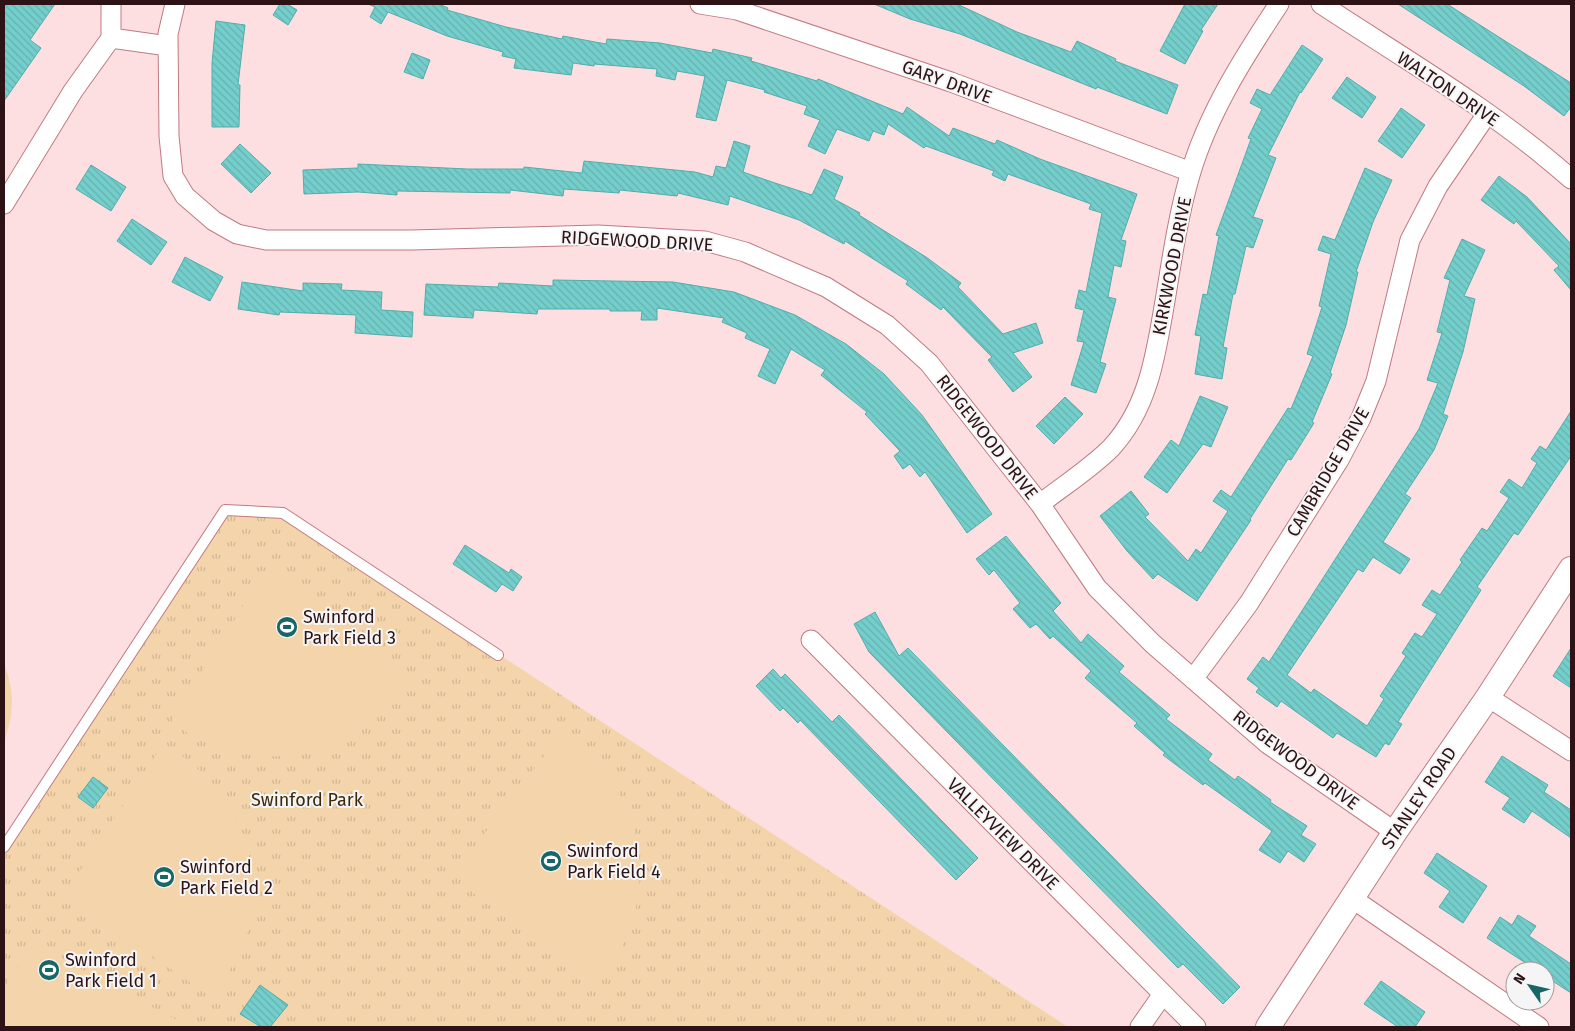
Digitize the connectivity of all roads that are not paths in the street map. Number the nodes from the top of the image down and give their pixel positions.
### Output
1 (111, 4) edge
2 (175, 4) edge
3 (700, 4) edge
4 (1278, 4) edge
5 (1321, 4) edge
6 (112, 38) junction
7 (168, 46) junction
8 (1487, 114) junction
9 (1191, 172) junction
10 (1571, 180) edge
11 (4, 204) edge
12 (1040, 504) junction
13 (1571, 568) edge
14 (810, 640) dead end
15 (498, 655) dead end
16 (1193, 679) junction
17 (1488, 697) junction
18 (1571, 751) edge
19 (1395, 832) junction
20 (4, 847) edge
21 (1353, 900) junction
22 (1163, 994) junction
23 (1140, 1027) edge
24 (1196, 1027) edge
25 (1268, 1027) edge
26 (1539, 1027) edge

1 - 6 street
2 - 7 street, RIDGEWOOD DRIVE
3 - 9 street, GARY DRIVE
4 - 9 street, KIRKWOOD DRIVE
5 - 8 street, WALTON DRIVE
6 - 7 street
6 - 11 street
7 - 12 street, RIDGEWOOD DRIVE
8 - 10 street, WALTON DRIVE
8 - 16 street, CAMBRIDGE DRIVE
9 - 12 street, KIRKWOOD DRIVE
12 - 16 street, RIDGEWOOD DRIVE
13 - 17 street, STANLEY ROAD
14 - 22 street, VALLEYVIEW DRIVE
15 - 20 lane
16 - 19 street, RIDGEWOOD DRIVE
17 - 18 street
17 - 19 street, STANLEY ROAD
19 - 21 street, STANLEY ROAD
21 - 25 street, STANLEY ROAD
21 - 26 street
22 - 23 street
22 - 24 street, VALLEYVIEW DRIVE

